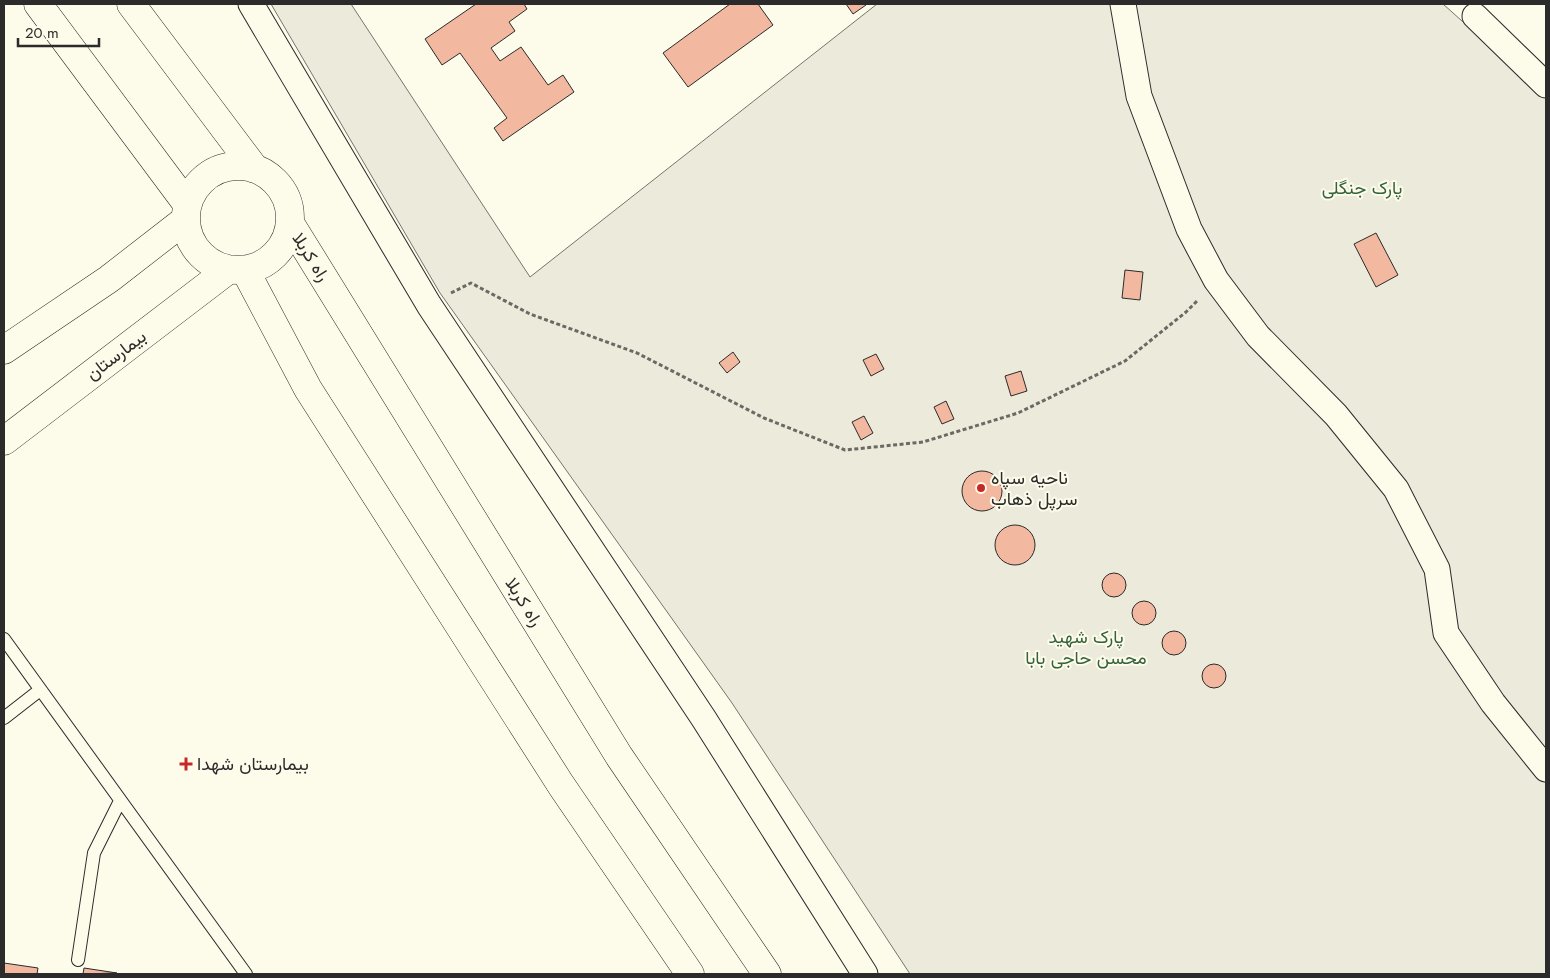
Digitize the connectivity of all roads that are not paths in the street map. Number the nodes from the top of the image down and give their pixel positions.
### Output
1 (38, 4) edge
2 (131, 4) edge
3 (251, 4) edge
4 (1123, 4) edge
5 (1475, 16) dead end
6 (1546, 85) edge
7 (255, 169) junction
8 (186, 212) junction
9 (290, 223) junction
10 (237, 270) junction
11 (4, 350) edge
12 (4, 441) edge
13 (4, 639) edge
14 (40, 690) junction
15 (4, 718) edge
16 (1546, 769) edge
17 (120, 800) junction
18 (78, 960) dead end
19 (246, 974) edge
20 (690, 974) edge
21 (767, 974) edge
22 (865, 974) edge

1 - 8 main road
2 - 7 main road
3 - 22 street
4 - 16 street
5 - 6 street
7 - 8 main road
7 - 9 main road
8 - 10 main road
8 - 11 main road
9 - 10 main road
9 - 21 main road, راه کربلا
10 - 12 main road, بیمارستان
10 - 20 main road
13 - 14 lane
14 - 15 lane
14 - 17 lane
17 - 18 lane
17 - 19 lane

